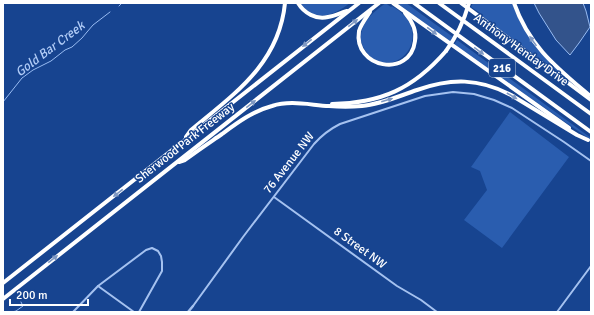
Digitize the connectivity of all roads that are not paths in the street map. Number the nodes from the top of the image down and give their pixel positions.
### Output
1 (285, 3) edge
2 (298, 3) edge
3 (359, 3) edge
4 (379, 3) edge
5 (393, 3) edge
6 (414, 3) edge
7 (439, 3) edge
8 (461, 3) edge
9 (470, 3) edge
10 (514, 3) edge
11 (372, 8) junction
12 (401, 8) junction
13 (349, 11) junction
14 (591, 98) edge
15 (307, 104) junction
16 (591, 114) edge
17 (591, 132) edge
18 (589, 142) edge
19 (181, 143) junction
20 (591, 161) edge
21 (176, 163) junction
22 (274, 197) junction
23 (591, 266) edge
24 (18, 272) junction
25 (3, 280) edge
26 (3, 283) edge
27 (23, 284) junction
28 (98, 286) junction
29 (3, 299) edge
30 (3, 302) edge
31 (193, 306) joint
32 (73, 312) edge
33 (134, 312) edge
34 (139, 312) edge
35 (188, 312) edge
36 (437, 312) edge
37 (557, 312) edge

1 - 19 highway
2 - 13 highway
3 - 13 highway, Sherwood Park Freeway
4 - 11 highway, Sherwood Park Freeway
5 - 12 highway
6 -> 17 highway, Anthony Henday Drive / 216
7 - 16 highway, Anthony Henday Drive / 216
8 - 14 highway
9 - 15 highway, bridge
14 -> 10 highway
11 - 12 highway
21 -> 11 highway, Sherwood Park Freeway
12 -> 18 highway
13 -> 19 highway, Sherwood Park Freeway
15 -> 18 highway
15 - 21 highway
19 -> 24 highway, Sherwood Park Freeway
20 - 22 street, 76 Avenue NW
27 -> 21 highway, Sherwood Park Freeway
22 - 31 street, 76 Avenue NW
22 - 36 street, 8 Street NW
23 - 37 street
24 - 25 highway
24 - 26 highway, Sherwood Park Freeway
27 - 29 highway, Sherwood Park Freeway
27 - 30 highway
28 - 32 street
28 - 33 street
28 - 34 street
31 - 35 street, 76 Avenue NW

